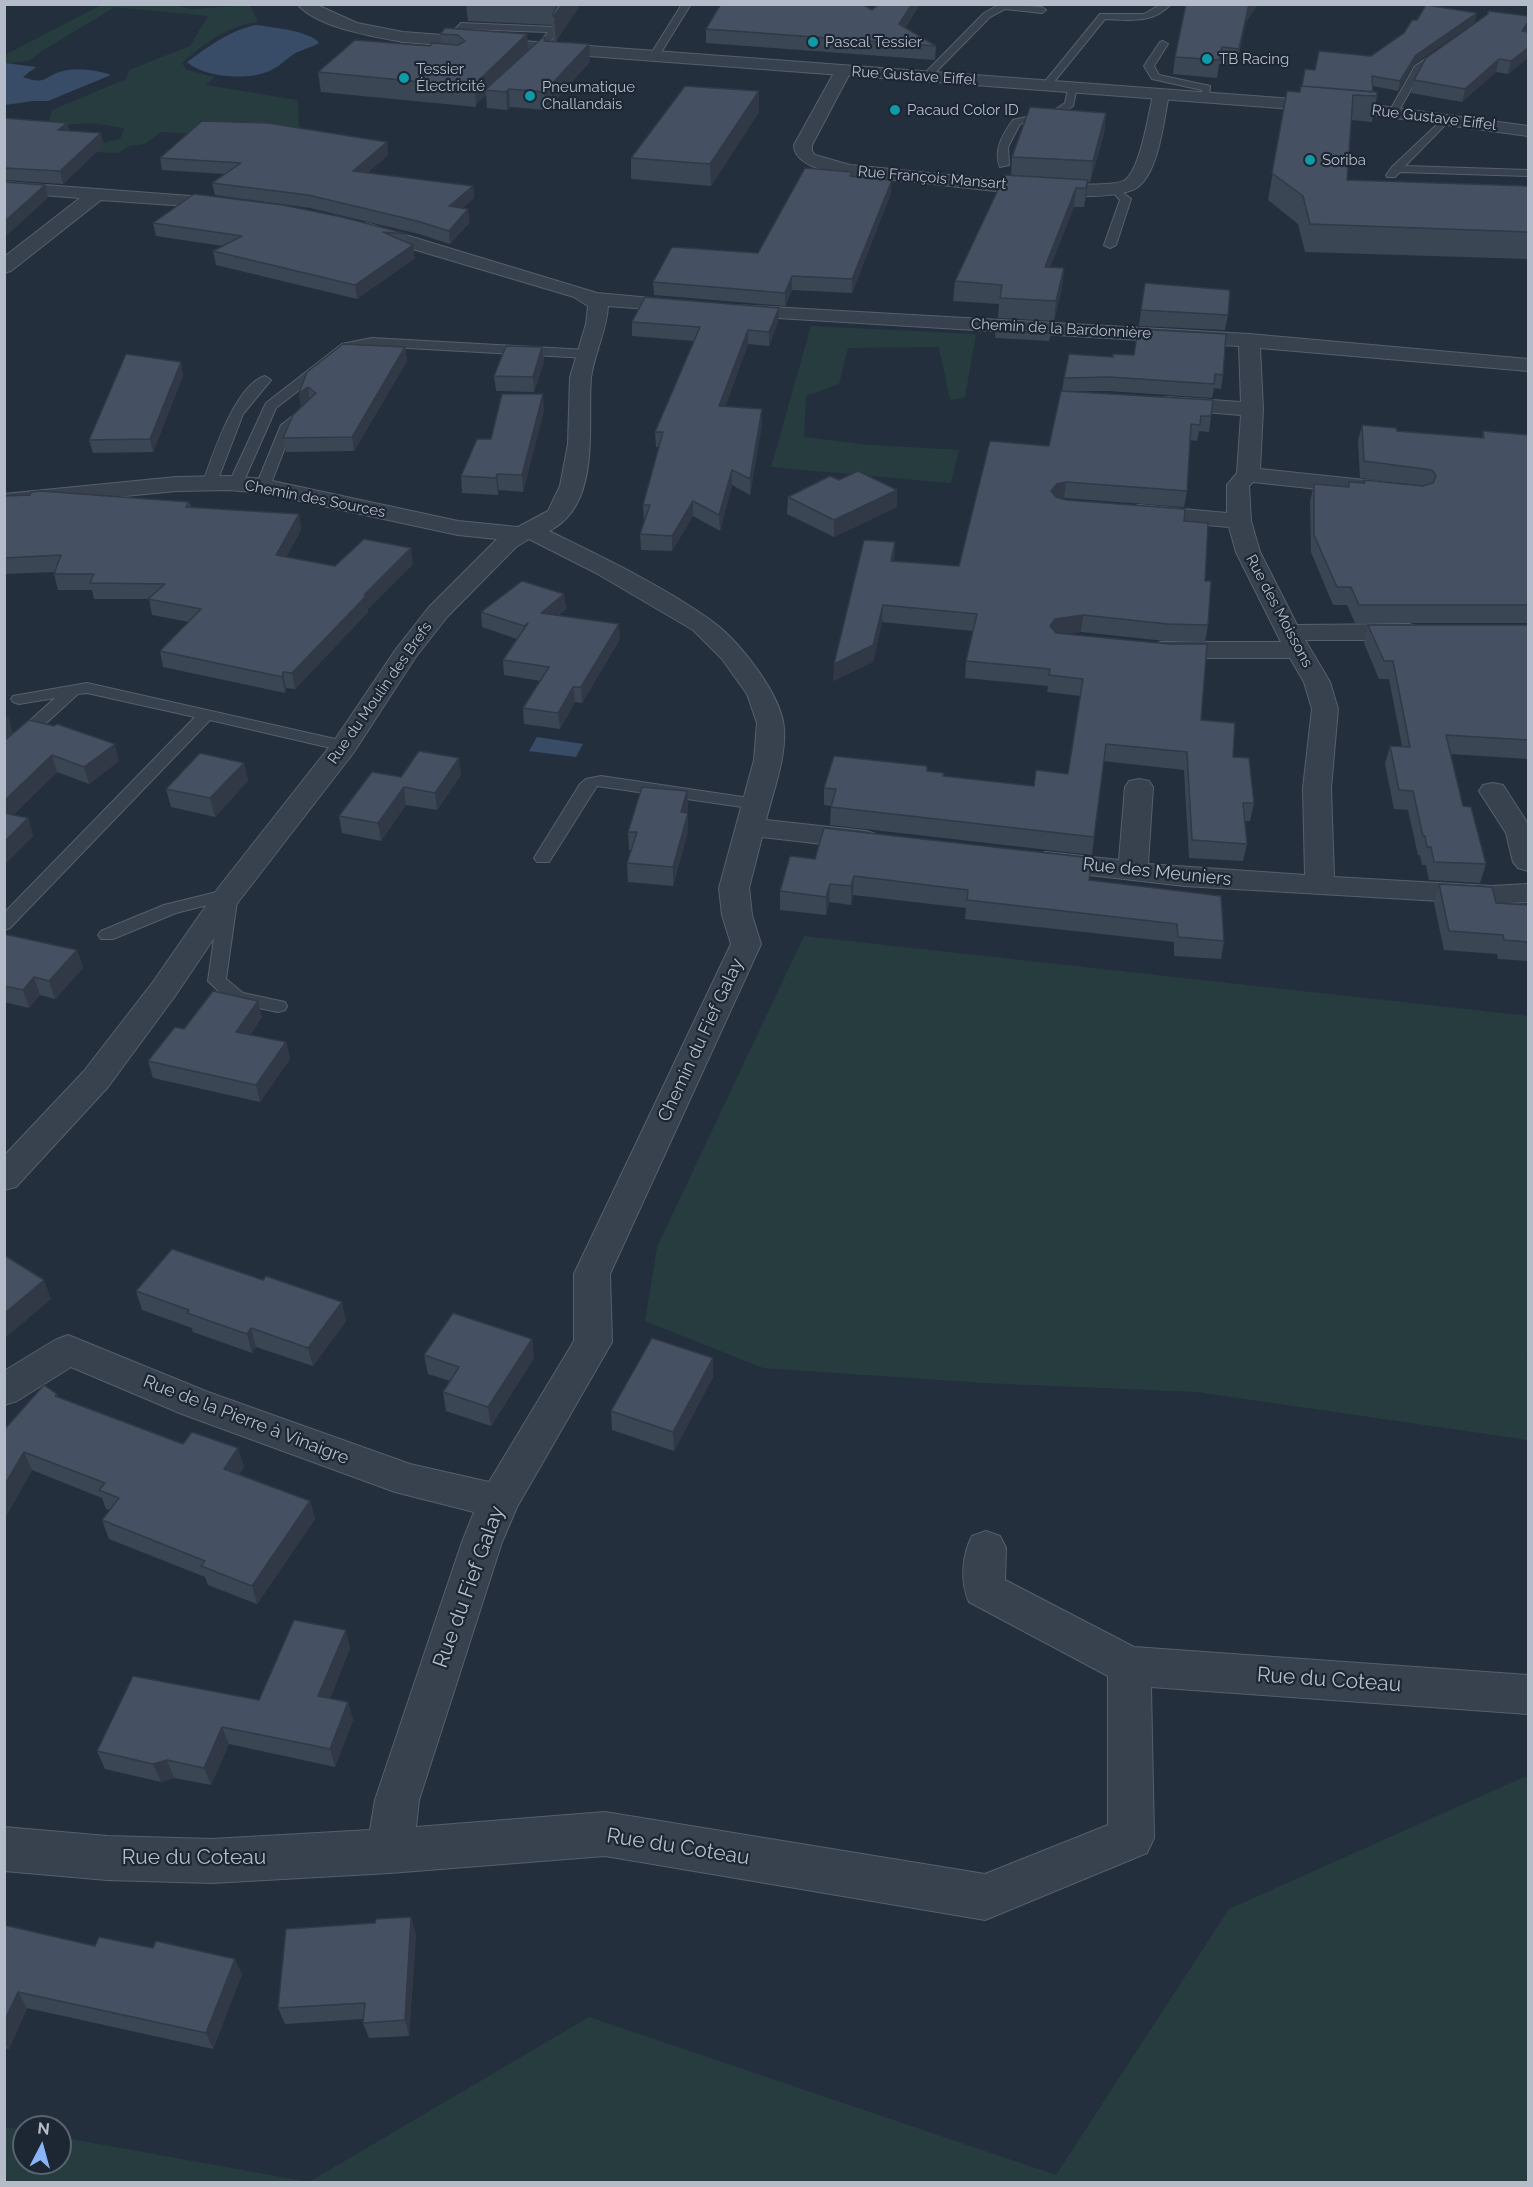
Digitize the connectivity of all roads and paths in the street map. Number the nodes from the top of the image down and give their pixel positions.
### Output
1 (304, 4) edge
2 (687, 4) edge
3 (1167, 4) edge
4 (1042, 9) dead end
5 (1163, 44) dead end
6 (1454, 44) edge
7 (543, 48) junction
8 (654, 57) junction
9 (522, 68) edge
10 (843, 71) junction
11 (926, 77) junction
12 (1046, 86) junction
13 (1072, 87) junction
14 (1161, 94) junction
15 (1206, 98) junction
16 (1394, 112) junction
17 (1446, 119) junction
18 (1528, 131) edge
19 (1004, 165) dead end
20 (1396, 169) junction
21 (1528, 173) edge
22 (1384, 185) edge
23 (4, 187) edge
24 (1116, 190) junction
25 (97, 194) junction
26 (244, 206) edge
27 (344, 223) edge
28 (1110, 245) dead end
29 (4, 267) edge
30 (593, 299) junction
31 (1249, 340) junction
32 (587, 354) junction
33 (1528, 366) edge
34 (265, 380) dead end
35 (1141, 401) edge
36 (310, 407) edge
37 (1252, 410) junction
38 (1248, 475) junction
39 (210, 482) junction
40 (236, 483) junction
41 (263, 486) junction
42 (1419, 494) edge
43 (4, 501) edge
44 (1114, 510) edge
45 (1239, 522) junction
46 (524, 532) junction
47 (1437, 632) edge
48 (1293, 641) junction
49 (1134, 648) edge
50 (74, 690) junction
51 (19, 699) dead end
52 (206, 715) junction
53 (344, 746) junction
54 (4, 753) edge
55 (1139, 787) dead end
56 (1493, 791) dead end
57 (754, 815) junction
58 (895, 843) edge
59 (543, 858) dead end
60 (1025, 859) edge
61 (1528, 862) edge
62 (1132, 871) junction
63 (1320, 885) junction
64 (1528, 893) edge
65 (229, 894) junction
66 (4, 924) edge
67 (107, 935) dead end
68 (278, 1006) dead end
69 (4, 1178) edge
70 (593, 1342) joint
71 (4, 1390) edge
72 (499, 1501) junction
73 (986, 1548) dead end
74 (1129, 1666) junction
75 (1528, 1695) edge
76 (4, 1849) edge
77 (390, 1851) junction

1 - 7 street, Rue Gustave Eiffel
2 - 8 lane
3 - 12 lane
4 - 11 lane
5 - 15 lane
6 - 16 lane
7 - 8 street, Rue Gustave Eiffel
7 - 9 lane
8 - 10 street, Rue Gustave Eiffel
10 - 11 street, Rue Gustave Eiffel
10 - 24 street, Rue François Mansart
11 - 12 street, Rue Gustave Eiffel
12 - 13 street, Rue Gustave Eiffel
13 - 14 street, Rue Gustave Eiffel
13 - 19 lane
14 - 15 street, Rue Gustave Eiffel
14 - 24 street
15 - 16 street, Rue Gustave Eiffel
16 - 17 street, Rue Gustave Eiffel
17 - 18 street, Rue Gustave Eiffel
17 - 20 lane
20 - 21 lane
20 - 22 lane
23 - 25 street
24 - 28 lane
25 - 26 street
25 - 29 street
27 - 30 street
30 - 31 street, Chemin de la Bardonnière
30 - 32 street, Rue du Moulin des Brefs
31 - 33 street, Chemin de la Bardonnière
31 - 37 street, Rue des Moissons
32 - 40 lane
32 - 46 street, Rue du Moulin des Brefs
34 - 39 lane
35 - 37 street
36 - 41 lane
37 - 38 street, Rue des Moissons
38 - 42 street
38 - 45 street, Rue des Moissons
39 - 40 street, Chemin des Sources
39 - 43 street, Chemin des Sources
40 - 41 street, Chemin des Sources
41 - 46 street, Chemin des Sources
44 - 45 street
45 - 48 street, Rue des Moissons
46 - 53 street, Rue du Moulin des Brefs
46 - 57 street, Chemin du Fief Galay
47 - 48 street
48 - 49 street
48 - 63 street, Rue des Moissons
50 - 51 lane
50 - 52 lane
50 - 54 lane
52 - 53 lane
52 - 66 lane
53 - 65 street, Rue du Moulin des Brefs
55 - 62 street
56 - 61 street
57 - 58 street
57 - 59 lane
57 - 70 street, Chemin du Fief Galay
60 - 62 street, Rue des Meuniers
62 - 63 street, Rue des Meuniers
63 - 64 street, Rue des Meuniers
65 - 67 lane
65 - 68 lane
65 - 69 street, Rue du Moulin des Brefs
70 - 72 street, Rue du Fief Galay
71 - 72 street, Rue de la Pierre à Vinaigre
72 - 77 street, Rue du Fief Galay
73 - 74 street, Rue du Coteau
74 - 75 street, Rue du Coteau
74 - 77 street, Rue du Coteau
76 - 77 street, Rue du Coteau

